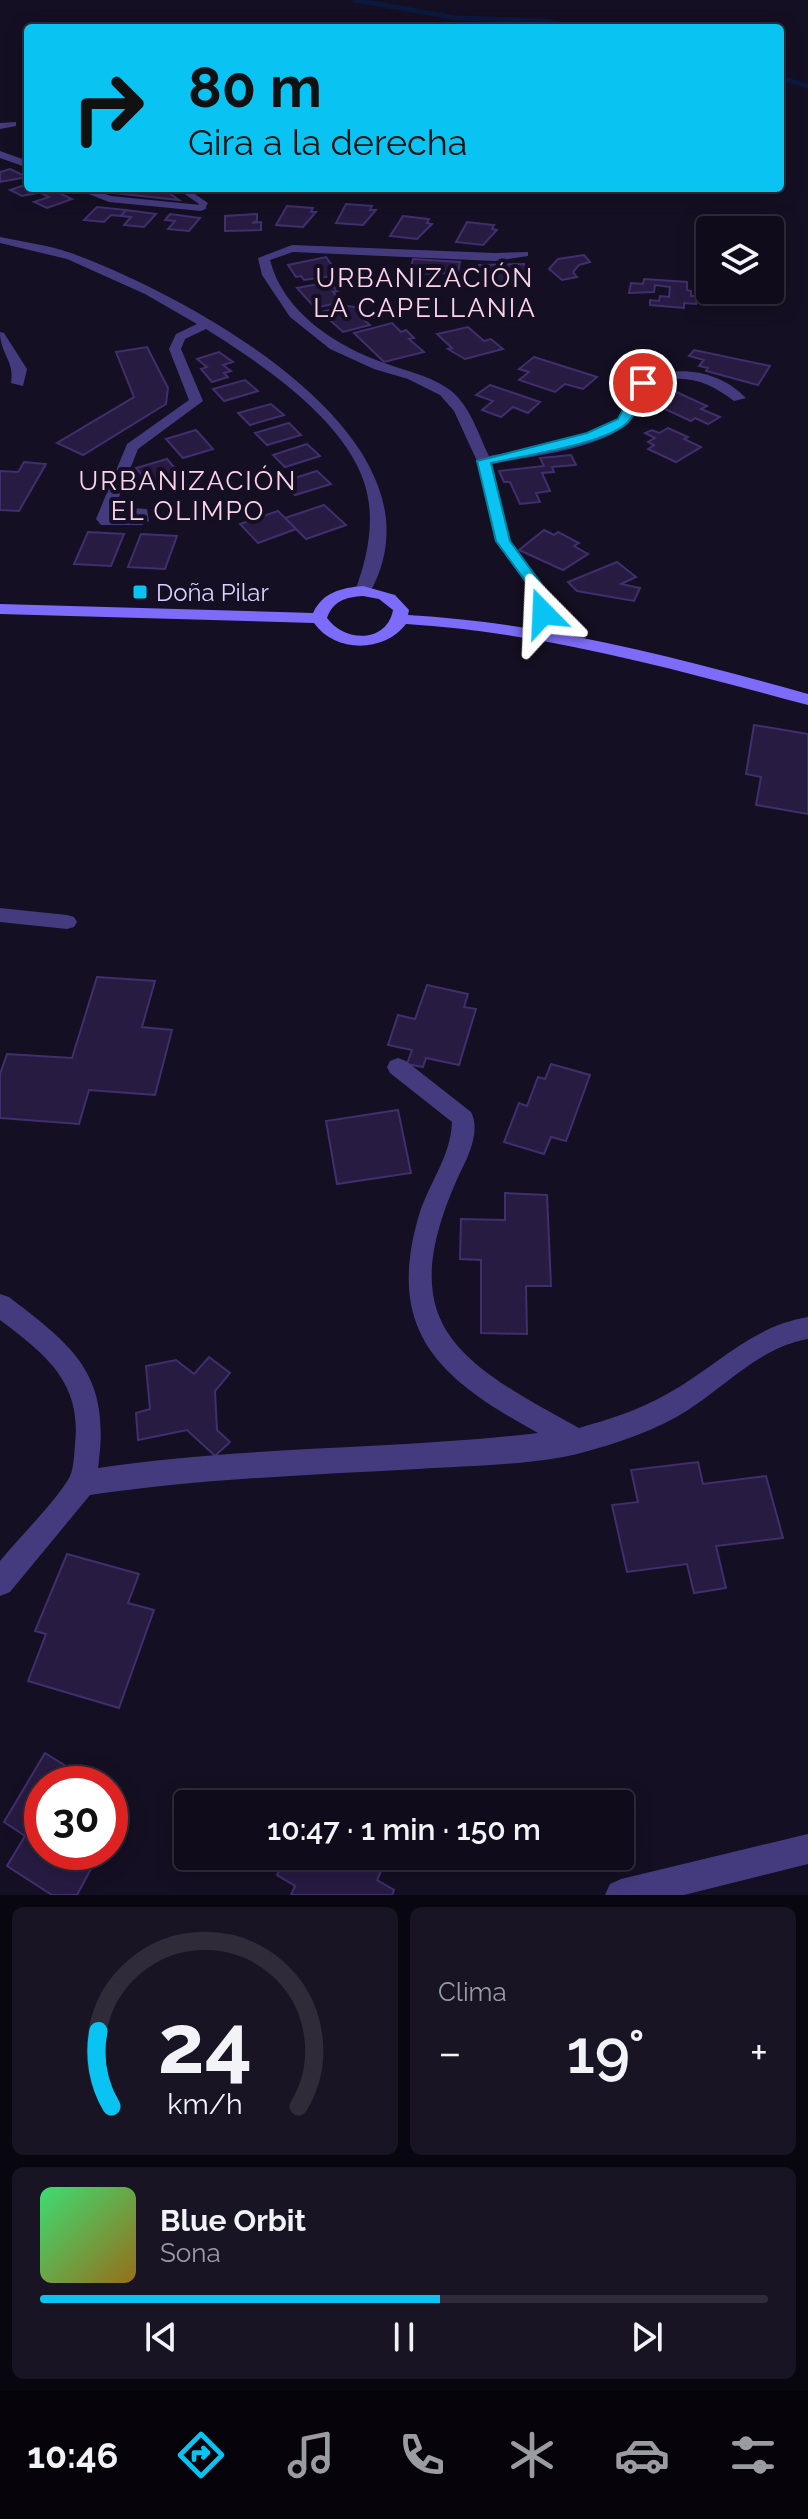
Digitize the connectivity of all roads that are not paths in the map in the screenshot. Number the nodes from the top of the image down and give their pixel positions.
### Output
1 (0, 154) edge
2 (24, 163) edge
3 (89, 192) edge
4 (186, 192) edge
5 (201, 208) joint
6 (0, 240) edge
7 (524, 254) dead end
8 (205, 325) junction
9 (0, 336) edge
10 (18, 383) dead end
11 (739, 398) dead end
12 (484, 461) junction
13 (106, 511) dead end
14 (363, 591) junction
15 (0, 609) edge
16 (319, 618) junction
17 (402, 619) junction
18 (546, 634) junction
19 (808, 700) edge
20 (0, 915) edge
21 (67, 922) dead end
22 (398, 1067) dead end
23 (0, 1305) edge
24 (808, 1328) edge
25 (578, 1441) junction
26 (83, 1483) junction
27 (0, 1582) edge
28 (808, 1849) edge
29 (621, 1895) edge

1 - 2 street
3 - 5 street
4 - 5 lane
6 - 8 street
7 - 12 street
8 - 13 street
8 - 14 street
9 - 10 street
11 - 12 street
12 - 18 street
14 - 16 main road
14 - 17 main road
15 - 16 main road
16 - 17 main road
17 - 18 main road
18 - 19 main road
20 - 21 street
22 - 25 street
23 - 26 street
24 - 25 street
25 - 26 street
26 - 27 street
28 - 29 street

